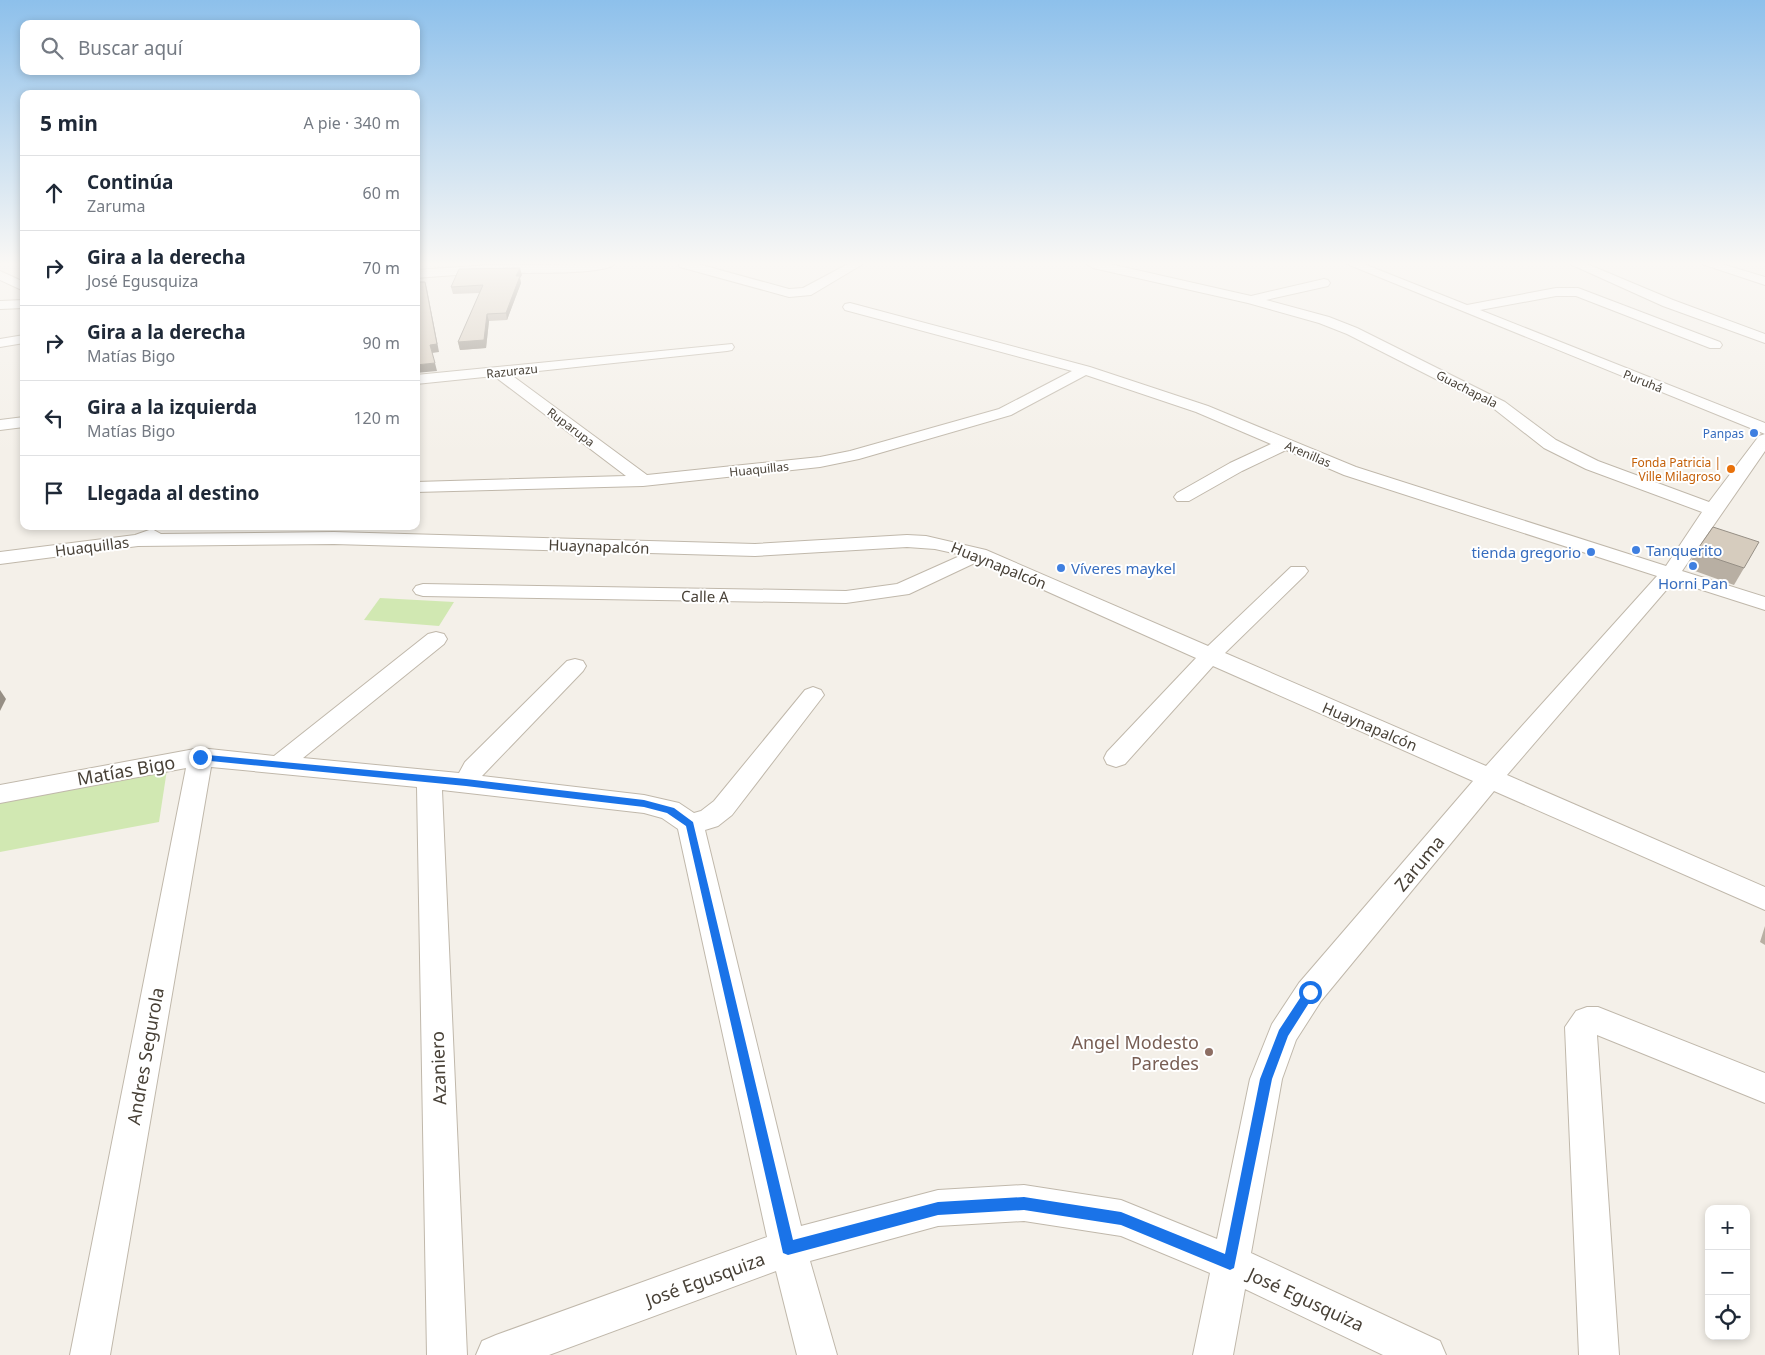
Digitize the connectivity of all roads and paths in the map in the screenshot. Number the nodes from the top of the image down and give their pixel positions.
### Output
1 (925, 327) edge
2 (1342, 327) edge
3 (1511, 327) edge
4 (1671, 327) edge
5 (1733, 327) edge
6 (1765, 339) edge
7 (20, 340) edge
8 (0, 343) edge
9 (1716, 345) dead end
10 (727, 347) dead end
11 (1085, 370) junction
12 (499, 373) junction
13 (420, 380) edge
14 (20, 422) edge
15 (0, 424) edge
16 (1765, 430) edge
17 (1765, 440) edge
18 (1285, 444) junction
19 (643, 481) junction
20 (420, 487) edge
21 (1183, 497) dead end
22 (1713, 510) junction
23 (166, 530) edge
24 (138, 540) junction
25 (979, 554) junction
26 (0, 558) edge
27 (1298, 570) dead end
28 (1670, 574) junction
29 (423, 590) dead end
30 (1765, 604) edge
31 (436, 639) dead end
32 (1211, 657) junction
33 (575, 666) dead end
34 (813, 695) dead end
35 (200, 757) junction
36 (1116, 758) dead end
37 (279, 765) junction
38 (1490, 778) junction
39 (429, 780) junction
40 (466, 782) junction
41 (0, 794) edge
42 (690, 824) junction
43 (1765, 899) edge
44 (1765, 1088) edge
45 (788, 1248) junction
46 (1230, 1263) junction
47 (90, 1355) edge
48 (447, 1355) edge
49 (496, 1355) edge
50 (817, 1355) edge
51 (1213, 1355) edge
52 (1426, 1355) edge
53 (1599, 1355) edge

1 - 11 street, Arenillas
2 - 22 street, Guachapala
3 - 16 street, Puruhá
4 - 9 street
5 - 6 street
7 - 8 street
10 - 12 street, Razurazu
11 - 18 street, Arenillas
11 - 19 street, Huaquillas
12 - 13 street, Razurazu
12 - 19 street, Ruparupa
14 - 15 street
17 - 22 street, Zaruma
18 - 21 street
18 - 28 street, Arenillas
19 - 20 street, Huaquillas
22 - 28 street, Zaruma
23 - 24 street, Huaquillas
24 - 25 street, Huaynapalcón
24 - 26 street, Huaquillas
25 - 29 street, Calle A
25 - 32 street, Huaynapalcón
27 - 32 street
28 - 30 street, Arenillas
28 - 38 street, Zaruma
31 - 37 street
32 - 36 street
32 - 38 street, Huaynapalcón
33 - 40 street
34 - 42 street
35 - 37 street, Matías Bigo
35 - 41 street, Matías Bigo
35 - 47 street, Andres Segurola
37 - 39 street, Matías Bigo
38 - 43 street, Huaynapalcón
38 - 46 street, Zaruma
39 - 40 street, Matías Bigo
39 - 48 street, Azaniero
40 - 42 street, Matías Bigo
42 - 45 street
44 - 53 street
45 - 46 street, José Egusquiza
45 - 49 street, José Egusquiza
45 - 50 street
46 - 51 street, Zaruma
46 - 52 street, José Egusquiza

